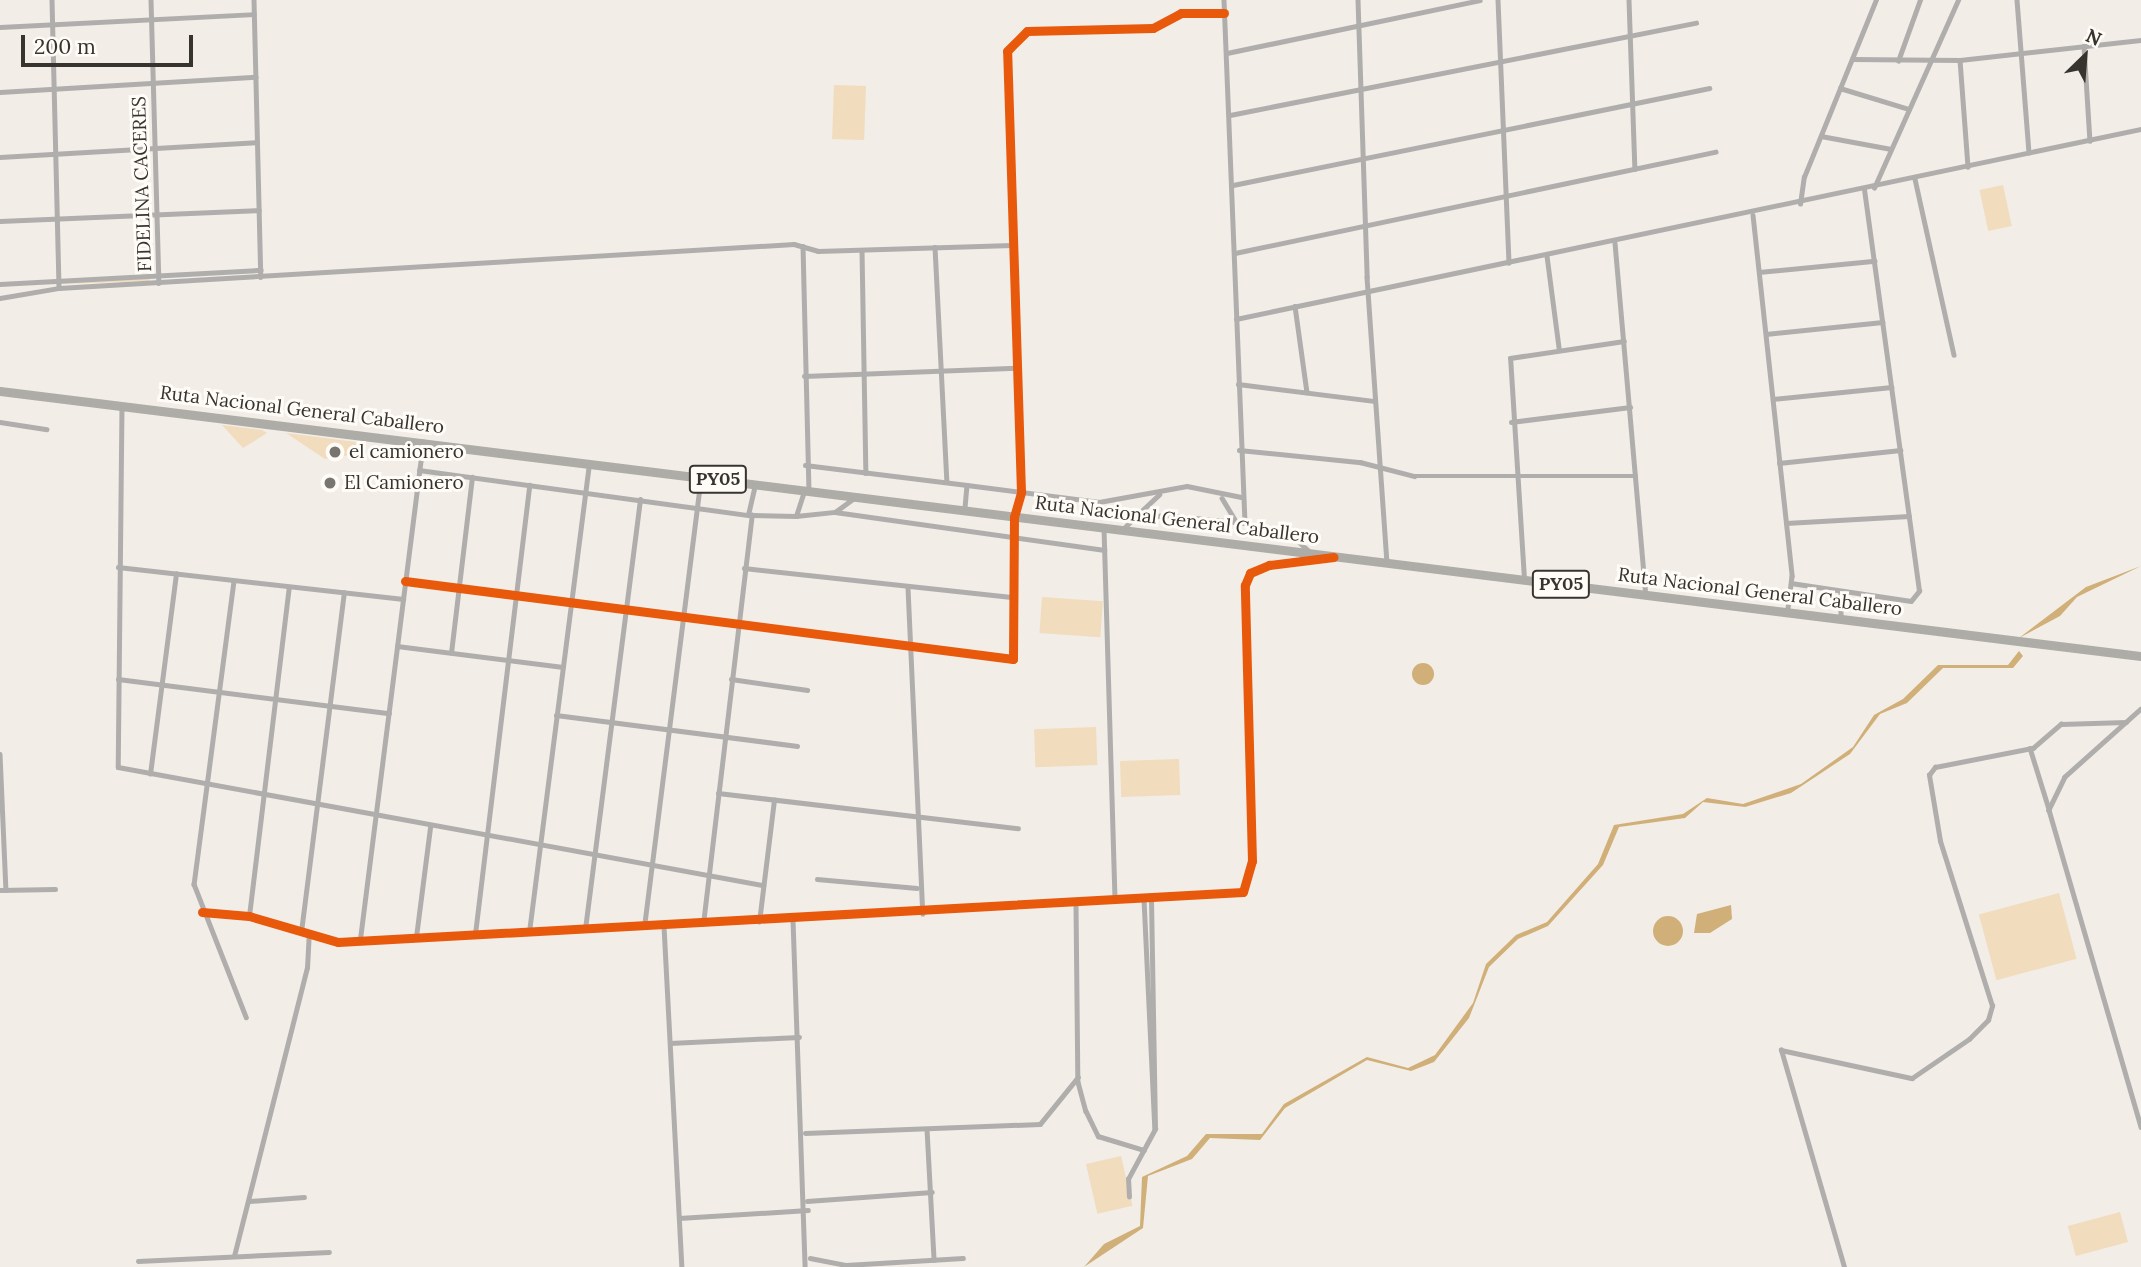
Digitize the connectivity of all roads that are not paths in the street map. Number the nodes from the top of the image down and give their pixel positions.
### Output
1 (52, 0) edge
2 (151, 0) edge
3 (254, 0) edge
4 (1224, 0) edge
5 (1357, 0) edge
6 (1480, 0) edge
7 (1498, 0) edge
8 (1629, 0) edge
9 (1876, 0) edge
10 (1920, 0) edge
11 (1958, 0) edge
12 (2017, 0) edge
13 (1224, 13) junction
14 (254, 14) junction
15 (152, 19) junction
16 (1696, 23) dead end
17 (53, 24) junction
18 (1358, 26) junction
19 (0, 27) edge
20 (1631, 34) junction
21 (2141, 40) edge
22 (2084, 46) junction
23 (2021, 52) junction
24 (1227, 53) junction
25 (1852, 59) junction
26 (1931, 60) junction
27 (1960, 60) junction
28 (1898, 61) junction
29 (1500, 63) junction
30 (256, 77) junction
31 (153, 83) junction
32 (1709, 88) dead end
33 (1840, 88) junction
34 (54, 89) junction
35 (0, 92) edge
36 (1359, 92) junction
37 (1633, 104) junction
38 (1909, 109) junction
39 (1230, 115) junction
40 (2141, 130) edge
41 (1502, 131) junction
42 (1821, 136) junction
43 (2090, 141) junction
44 (257, 142) junction
45 (155, 148) junction
46 (1891, 149) junction
47 (1715, 152) dead end
48 (55, 153) junction
49 (2029, 153) junction
50 (0, 157) edge
51 (1363, 159) junction
52 (1968, 167) junction
53 (1635, 169) junction
54 (1915, 179) junction
55 (1233, 185) junction
56 (1874, 188) junction
57 (1864, 190) junction
58 (1506, 197) junction
59 (1800, 204) junction
60 (259, 210) junction
61 (157, 214) junction
62 (1753, 215) junction
63 (56, 219) junction
64 (0, 221) edge
65 (1365, 229) junction
66 (1615, 243) junction
67 (1012, 245) junction
68 (803, 246) junction
69 (935, 247) junction
70 (862, 250) junction
71 (1235, 253) junction
72 (1547, 256) junction
73 (1874, 261) junction
74 (1509, 263) junction
75 (261, 270) junction
76 (1759, 272) junction
77 (159, 275) junction
78 (261, 277) junction
79 (59, 281) junction
80 (159, 283) junction
81 (0, 284) edge
82 (59, 288) junction
83 (1371, 289) junction
84 (0, 298) edge
85 (1295, 306) junction
86 (1236, 319) junction
87 (1882, 322) junction
88 (1766, 334) junction
89 (1624, 341) junction
90 (1559, 347) junction
91 (1954, 355) dead end
92 (1016, 368) junction
93 (866, 373) junction
94 (941, 373) junction
95 (804, 376) junction
96 (1238, 384) junction
97 (1891, 387) junction
98 (0, 391) edge
99 (1307, 392) junction
100 (1773, 399) junction
101 (1375, 401) junction
102 (122, 406) junction
103 (1630, 408) junction
104 (0, 422) edge
105 (1511, 422) junction
106 (46, 429) dead end
107 (423, 442) junction
108 (1239, 450) junction
109 (1900, 450) junction
110 (589, 462) junction
111 (1779, 463) junction
112 (805, 465) junction
113 (419, 470) junction
114 (1383, 472) junction
115 (866, 473) junction
116 (701, 476) junction
117 (1636, 476) junction
118 (472, 477) junction
119 (1516, 480) junction
120 (947, 482) junction
121 (755, 483) junction
122 (529, 485) junction
123 (967, 485) junction
124 (807, 490) junction
125 (584, 492) junction
126 (1021, 492) junction
127 (1163, 492) junction
128 (856, 496) junction
129 (1222, 497) junction
130 (1241, 497) junction
131 (640, 500) junction
132 (697, 507) junction
133 (964, 510) junction
134 (835, 512) junction
135 (752, 515) junction
136 (796, 516) junction
137 (1909, 516) junction
138 (1014, 517) junction
139 (1133, 519) junction
140 (1236, 521) junction
141 (1245, 523) junction
142 (1786, 523) junction
143 (1104, 527) junction
144 (1123, 529) junction
145 (1014, 535) junction
146 (1104, 550) junction
147 (1311, 554) junction
148 (1334, 556) junction
149 (1387, 562) junction
150 (118, 567) junction
151 (744, 568) junction
152 (176, 574) junction
153 (1524, 580) junction
154 (234, 581) junction
155 (405, 581) junction
156 (1791, 583) junction
157 (289, 587) junction
158 (459, 588) junction
159 (908, 588) junction
160 (1841, 591) junction
161 (344, 593) junction
162 (1647, 594) junction
163 (516, 595) junction
164 (1013, 597) junction
165 (403, 599) junction
166 (570, 601) junction
167 (627, 608) junction
168 (1787, 613) junction
169 (683, 615) junction
170 (1841, 620) junction
171 (738, 622) junction
172 (909, 645) junction
173 (397, 646) junction
174 (452, 653) junction
175 (2141, 656) edge
176 (508, 660) junction
177 (562, 667) junction
178 (118, 679) junction
179 (731, 679) junction
180 (163, 685) junction
181 (807, 690) dead end
182 (218, 692) junction
183 (276, 699) junction
184 (328, 706) junction
185 (2141, 709) edge
186 (388, 713) junction
187 (556, 715) junction
188 (612, 722) junction
189 (2126, 723) junction
190 (669, 730) junction
191 (725, 738) junction
192 (797, 746) dead end
193 (2029, 748) junction
194 (0, 754) edge
195 (150, 774) junction
196 (207, 786) junction
197 (718, 793) junction
198 (263, 797) junction
199 (774, 800) junction
200 (315, 807) junction
201 (2049, 810) junction
202 (915, 816) junction
203 (376, 817) junction
204 (430, 827) junction
205 (1018, 828) dead end
206 (486, 837) junction
207 (540, 846) junction
208 (594, 856) junction
209 (652, 866) junction
210 (709, 876) junction
211 (817, 878) dead end
212 (763, 885) junction
213 (917, 888) junction
214 (55, 889) dead end
215 (3, 890) edge
216 (1151, 898) junction
217 (1144, 899) junction
218 (1115, 901) junction
219 (1076, 904) junction
220 (202, 912) junction
221 (923, 914) junction
222 (249, 916) junction
223 (793, 920) junction
224 (759, 922) junction
225 (703, 924) junction
226 (664, 926) junction
227 (644, 927) junction
228 (585, 929) junction
229 (529, 932) junction
230 (301, 933) junction
231 (309, 934) junction
232 (475, 934) junction
233 (416, 937) junction
234 (360, 939) junction
235 (246, 1017) dead end
236 (799, 1037) junction
237 (670, 1043) junction
238 (1078, 1077) junction
239 (2141, 1127) edge
240 (927, 1129) junction
241 (1155, 1129) junction
242 (804, 1133) junction
243 (1144, 1150) junction
244 (932, 1192) junction
245 (304, 1197) dead end
246 (1129, 1197) dead end
247 (250, 1201) junction
248 (807, 1201) junction
249 (808, 1210) junction
250 (680, 1218) junction
251 (329, 1252) dead end
252 (234, 1256) junction
253 (810, 1258) junction
254 (963, 1258) dead end
255 (934, 1260) junction
256 (138, 1261) dead end
257 (682, 1267) edge
258 (805, 1267) edge
259 (1844, 1267) edge

1 - 17 street
2 - 15 street, FIDELINA CACERES
3 - 14 street
4 - 13 street
5 - 18 street
6 - 18 street
7 - 29 street
8 - 20 street
9 - 25 street
10 - 28 street
11 - 26 street
12 - 23 street
13 - 24 street
13 - 67 street
14 - 15 street
14 - 30 street
15 - 17 street
15 - 31 street, FIDELINA CACERES
16 - 20 street
17 - 19 street
17 - 34 street
18 - 24 street
18 - 36 street
20 - 29 street
20 - 37 street
21 - 22 street
22 - 23 street
22 - 43 street
23 - 27 street
23 - 49 street
24 - 39 street
25 - 28 street
25 - 33 street
26 - 27 street
26 - 28 street
26 - 38 street
27 - 52 street
29 - 36 street
29 - 41 street
30 - 31 street
30 - 44 street
31 - 34 street
31 - 45 street, FIDELINA CACERES
32 - 37 street
33 - 38 street
33 - 42 street
34 - 35 street
34 - 48 street
36 - 39 street
36 - 51 street
37 - 41 street
37 - 53 street
38 - 46 street
39 - 55 street
40 - 43 street
41 - 51 street
41 - 58 street
42 - 46 street
42 - 59 street
43 - 49 street
44 - 45 street
44 - 60 street
45 - 48 street
45 - 61 street, FIDELINA CACERES
46 - 56 street
47 - 53 street
48 - 50 street
48 - 63 street
49 - 52 street
51 - 55 street
51 - 65 street
52 - 54 street
53 - 58 street
54 - 56 street
54 - 91 street
55 - 71 street
56 - 57 street
57 - 59 street
57 - 73 street
58 - 65 street
58 - 74 street
59 - 62 street
60 - 61 street
60 - 75 street
61 - 63 street
61 - 77 street, FIDELINA CACERES
62 - 66 street
62 - 76 street
63 - 64 street
63 - 79 street
65 - 71 street
65 - 83 street
66 - 72 street
66 - 89 street
67 - 69 street
67 - 92 street
68 - 70 street
68 - 78 street
68 - 95 street
69 - 70 street
69 - 94 street
70 - 93 street
71 - 86 street
72 - 74 street
72 - 90 street
73 - 76 street
73 - 87 street
74 - 83 street
75 - 77 street
75 - 78 street
76 - 88 street
77 - 79 street
77 - 80 street, FIDELINA CACERES
78 - 80 street
79 - 81 street
79 - 82 street
80 - 82 street
82 - 84 street
83 - 85 street
83 - 101 street
85 - 86 street
85 - 99 street
86 - 96 street
87 - 88 street
87 - 97 street
88 - 100 street
89 - 90 street
89 - 103 street
90 - 105 street
92 - 94 street
92 - 126 street
93 - 94 street
93 - 95 street
93 - 115 street
94 - 120 street
95 - 112 street
96 - 99 street
96 - 108 street
97 - 100 street
97 - 109 street
98 - 102 highway, Ruta Nacional General Caballero / PY05
99 - 101 street
100 - 111 street
101 - 114 street
102 - 107 highway, Ruta Nacional General Caballero / PY05
102 - 150 street
103 - 105 street
103 - 117 street
104 - 106 street
105 - 119 street
107 - 110 highway, Ruta Nacional General Caballero / PY05
107 - 113 street
108 - 114 street
108 - 130 street
109 - 111 street
109 - 137 street
110 - 116 highway, Ruta Nacional General Caballero / PY05
110 - 125 street
111 - 142 street
112 - 115 street
112 - 124 street
113 - 118 street
113 - 155 street
114 - 119 street
114 - 149 street
115 - 120 street
116 - 121 highway, Ruta Nacional General Caballero / PY05
116 - 132 street
117 - 119 street
117 - 162 street
118 - 122 street
118 - 158 street
119 - 153 street
120 - 123 street
121 - 124 highway, Ruta Nacional General Caballero / PY05
121 - 135 street
122 - 125 street
122 - 163 street
123 - 126 street
123 - 133 street
124 - 128 highway, Ruta Nacional General Caballero / PY05
124 - 136 street
125 - 131 street
125 - 166 street
126 - 127 street
126 - 138 street
127 - 129 street
127 - 139 street
128 - 133 highway, Ruta Nacional General Caballero / PY05
128 - 134 street
129 - 130 street
129 - 140 street
130 - 141 street
131 - 132 street
131 - 167 street
132 - 135 street
132 - 169 street
133 - 138 highway, Ruta Nacional General Caballero / PY05
134 - 136 street
134 - 145 street
135 - 136 street
135 - 151 street
137 - 142 street
137 - 160 street
138 - 143 highway, Ruta Nacional General Caballero / PY05
138 - 145 street
139 - 140 street
139 - 144 street
140 - 141 street
141 - 147 street
142 - 156 street
143 - 144 highway, Ruta Nacional General Caballero / PY05
143 - 146 street
144 - 147 highway, Ruta Nacional General Caballero / PY05
145 - 146 street
145 - 164 street
146 - 218 street
147 - 148 highway, Ruta Nacional General Caballero / PY05
148 - 149 highway, Ruta Nacional General Caballero / PY05
148 - 216 street
149 - 153 highway, Ruta Nacional General Caballero / PY05
150 - 152 street
150 - 178 street
151 - 159 street
151 - 171 street
152 - 154 street
152 - 180 street
153 - 162 highway, Ruta Nacional General Caballero / PY05
154 - 157 street
154 - 182 street
155 - 158 street
155 - 165 street
156 - 160 street
156 - 168 street
157 - 161 street
157 - 183 street
158 - 163 street
158 - 174 street
159 - 164 street
159 - 172 street
160 - 170 street
161 - 165 street
161 - 184 street
162 - 168 highway, Ruta Nacional General Caballero / PY05
163 - 166 street
163 - 176 street
164 - 172 street
165 - 173 street
166 - 167 street
166 - 177 street
167 - 169 street
167 - 188 street
168 - 170 highway, Ruta Nacional General Caballero / PY05
169 - 171 street
169 - 190 street
170 - 175 highway, Ruta Nacional General Caballero / PY05
171 - 172 street
171 - 179 street
172 - 202 street
173 - 174 street
173 - 186 street
174 - 176 street
176 - 177 street
176 - 206 street
177 - 187 street
178 - 180 street
178 - 195 street
179 - 181 street
179 - 191 street
180 - 182 street
180 - 195 street
182 - 183 street
182 - 196 street
183 - 184 street
183 - 198 street
184 - 186 street
184 - 200 street
185 - 189 street
186 - 203 street
187 - 188 street
187 - 207 street
188 - 190 street
188 - 208 street
189 - 193 street
189 - 201 street
190 - 191 street
190 - 209 street
191 - 192 street
191 - 197 street
193 - 201 street
193 - 259 street
194 - 215 street
195 - 196 street
196 - 198 street
196 - 220 street
197 - 199 street
197 - 210 street
198 - 200 street
198 - 222 street
199 - 202 street
199 - 212 street
200 - 203 street
200 - 230 street
201 - 239 street
202 - 205 street
202 - 213 street
203 - 204 street
203 - 234 street
204 - 206 street
204 - 233 street
206 - 207 street
206 - 232 street
207 - 208 street
207 - 229 street
208 - 209 street
208 - 228 street
209 - 210 street
209 - 227 street
210 - 212 street
210 - 225 street
211 - 213 street
212 - 224 street
213 - 221 street
214 - 215 street
216 - 217 street
216 - 241 street
217 - 218 street
217 - 241 street
218 - 219 street
219 - 221 street
219 - 238 street
220 - 222 street
220 - 235 street
221 - 223 street
222 - 230 street
223 - 224 street
223 - 236 street
224 - 225 street
225 - 226 street
226 - 227 street
226 - 237 street
227 - 228 street
228 - 229 street
229 - 232 street
230 - 231 street
231 - 234 street
231 - 247 street
232 - 233 street
233 - 234 street
236 - 237 street
236 - 242 street
237 - 250 street
238 - 240 street
238 - 243 street
240 - 242 street
240 - 244 street
241 - 243 street
242 - 248 street
243 - 246 street
244 - 248 street
244 - 255 street
245 - 247 street
247 - 252 street
248 - 249 street
249 - 250 street
249 - 253 street
250 - 257 street
251 - 252 street
252 - 256 street
253 - 255 street
253 - 258 street
254 - 255 street

